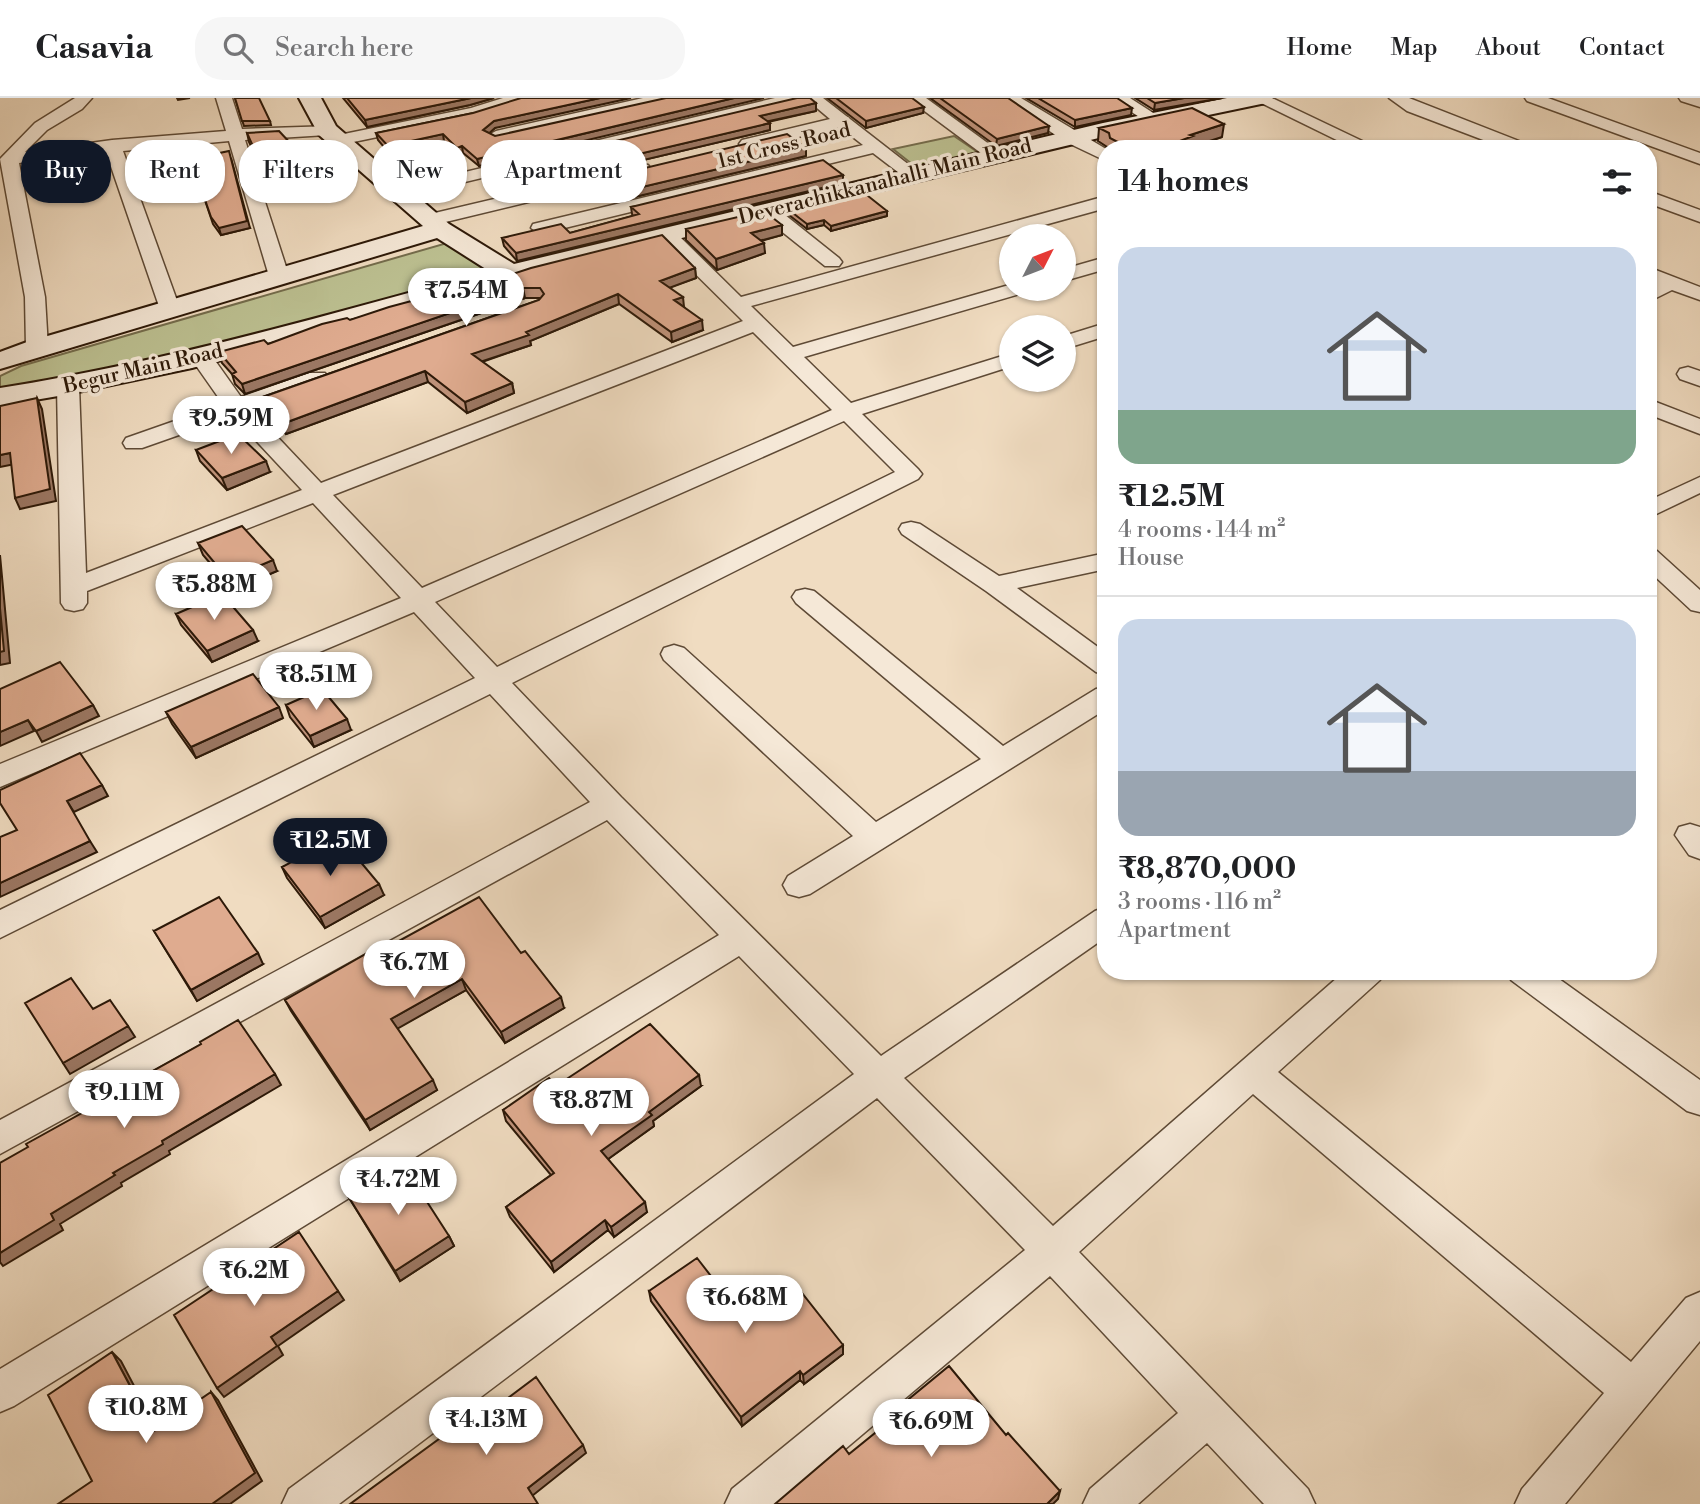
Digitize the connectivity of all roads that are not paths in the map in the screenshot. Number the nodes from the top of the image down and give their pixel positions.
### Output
1 (85, 98) edge
2 (224, 98) edge
3 (310, 98) edge
4 (520, 98) edge
5 (665, 98) edge
6 (796, 98) edge
7 (813, 98) edge
8 (915, 98) edge
9 (1010, 98) edge
10 (1118, 98) edge
11 (1260, 98) edge
12 (1397, 98) edge
13 (1533, 98) edge
14 (1687, 98) edge
15 (1223, 101) edge
16 (1700, 102) edge
17 (474, 111) junction
18 (1153, 118) junction
19 (843, 121) junction
20 (237, 134) junction
21 (1483, 134) junction
22 (333, 135) junction
23 (496, 136) junction
24 (1070, 137) junction
25 (500, 140) edge
26 (619, 140) edge
27 (1351, 140) edge
28 (1471, 140) edge
29 (1499, 140) edge
30 (1648, 140) edge
31 (1657, 143) edge
32 (112, 145) junction
33 (736, 147) edge
34 (876, 147) junction
35 (1097, 151) edge
36 (995, 155) junction
37 (9, 159) junction
38 (1700, 159) edge
39 (656, 166) edge
40 (372, 170) edge
41 (913, 175) junction
42 (1657, 199) edge
43 (409, 203) edge
44 (1097, 204) edge
45 (768, 211) junction
46 (1700, 216) edge
47 (434, 225) junction
48 (540, 228) edge
49 (667, 235) junction
50 (832, 262) dead end
51 (1097, 265) edge
52 (1076, 271) edge
53 (511, 273) junction
54 (279, 276) junction
55 (1657, 278) edge
56 (1671, 283) junction
57 (1657, 291) edge
58 (999, 294) edge
59 (1700, 294) edge
60 (737, 304) junction
61 (170, 309) junction
62 (757, 323) junction
63 (1097, 332) edge
64 (1076, 339) edge
65 (37, 348) junction
66 (789, 355) junction
67 (201, 357) junction
68 (0, 361) edge
69 (999, 363) edge
70 (339, 370) edge
71 (68, 386) junction
72 (0, 397) edge
73 (236, 406) junction
74 (1657, 410) edge
75 (846, 412) junction
76 (1700, 427) edge
77 (134, 443) dead end
78 (1700, 484) edge
79 (320, 494) junction
80 (1657, 507) edge
81 (911, 529) dead end
82 (1657, 561) edge
83 (1097, 563) edge
84 (1688, 579) edge
85 (995, 585) junction
86 (805, 597) dead end
87 (418, 600) junction
88 (1700, 604) edge
89 (674, 654) dead end
90 (1097, 659) edge
91 (491, 680) junction
92 (1097, 701) edge
93 (1001, 760) junction
94 (0, 776) edge
95 (610, 805) junction
96 (874, 838) junction
97 (799, 885) dead end
98 (0, 925) edge
99 (1097, 926) edge
100 (741, 938) junction
101 (1358, 980) edge
102 (1535, 980) edge
103 (1253, 1073) junction
104 (878, 1076) junction
105 (1700, 1100) edge
106 (0, 1138) edge
107 (1052, 1251) junction
108 (1700, 1311) edge
109 (1633, 1390) junction
110 (0, 1392) edge
111 (1208, 1415) junction
112 (304, 1504) edge
113 (747, 1504) edge
114 (1105, 1504) edge
115 (1293, 1504) edge
116 (1537, 1504) edge

1 - 37 street
2 - 20 street
3 - 22 street
4 - 17 street
5 - 23 street
6 - 26 street
7 - 19 street
8 - 36 street
9 - 24 street
10 - 18 street
11 - 15 street, Deverachikkanahalli Main Road
11 - 27 street
12 - 21 street
13 - 30 street
14 - 16 street
15 - 18 street, Deverachikkanahalli Main Road
17 - 22 street
17 - 23 street
18 - 24 street, Deverachikkanahalli Main Road
19 - 33 street
19 - 34 street
20 - 22 street
20 - 32 street
20 - 54 street
21 - 28 street
21 - 29 street
22 - 40 street
23 - 25 street
24 - 35 street
24 - 36 street, Deverachikkanahalli Main Road
31 - 38 street
32 - 37 street
32 - 61 street
34 - 41 street
34 - 48 street, 1st Cross Road
36 - 41 street, Deverachikkanahalli Main Road
37 - 65 street
39 - 47 street
41 - 45 street, Deverachikkanahalli Main Road
42 - 46 street
43 - 47 street
44 - 60 street
45 - 49 street, Deverachikkanahalli Main Road
45 - 50 street
47 - 53 street
47 - 54 street, Begur Main Road
49 - 53 street, Deverachikkanahalli Main Road
49 - 60 street
51 - 52 street
53 - 67 street, Begur Main Road
54 - 61 street, Begur Main Road
55 - 56 street
56 - 57 street
56 - 59 street
58 - 66 street
60 - 62 street
61 - 65 street, Begur Main Road
62 - 66 street
62 - 79 street
63 - 64 street
65 - 68 street, Begur Main Road
66 - 75 street
67 - 71 street, Begur Main Road
67 - 73 street
69 - 75 street
70 - 73 street
71 - 72 street, Begur Main Road
71 - 79 street
73 - 77 street
73 - 79 street
74 - 76 street
75 - 87 street
75 - 91 street
78 - 80 street
79 - 87 street
81 - 85 street
82 - 84 street
83 - 85 street
84 - 88 street
85 - 90 street
86 - 93 street
87 - 91 street
87 - 94 street
89 - 96 street
91 - 95 street
91 - 98 street
92 - 93 street
93 - 96 street
95 - 100 street
95 - 106 street
96 - 97 street
99 - 104 street
100 - 104 street
100 - 110 street
101 - 103 street
102 - 105 street
103 - 107 street
103 - 109 street
104 - 107 street
104 - 112 street
107 - 111 street
107 - 113 street
108 - 109 street
109 - 116 street
111 - 114 street
111 - 115 street

